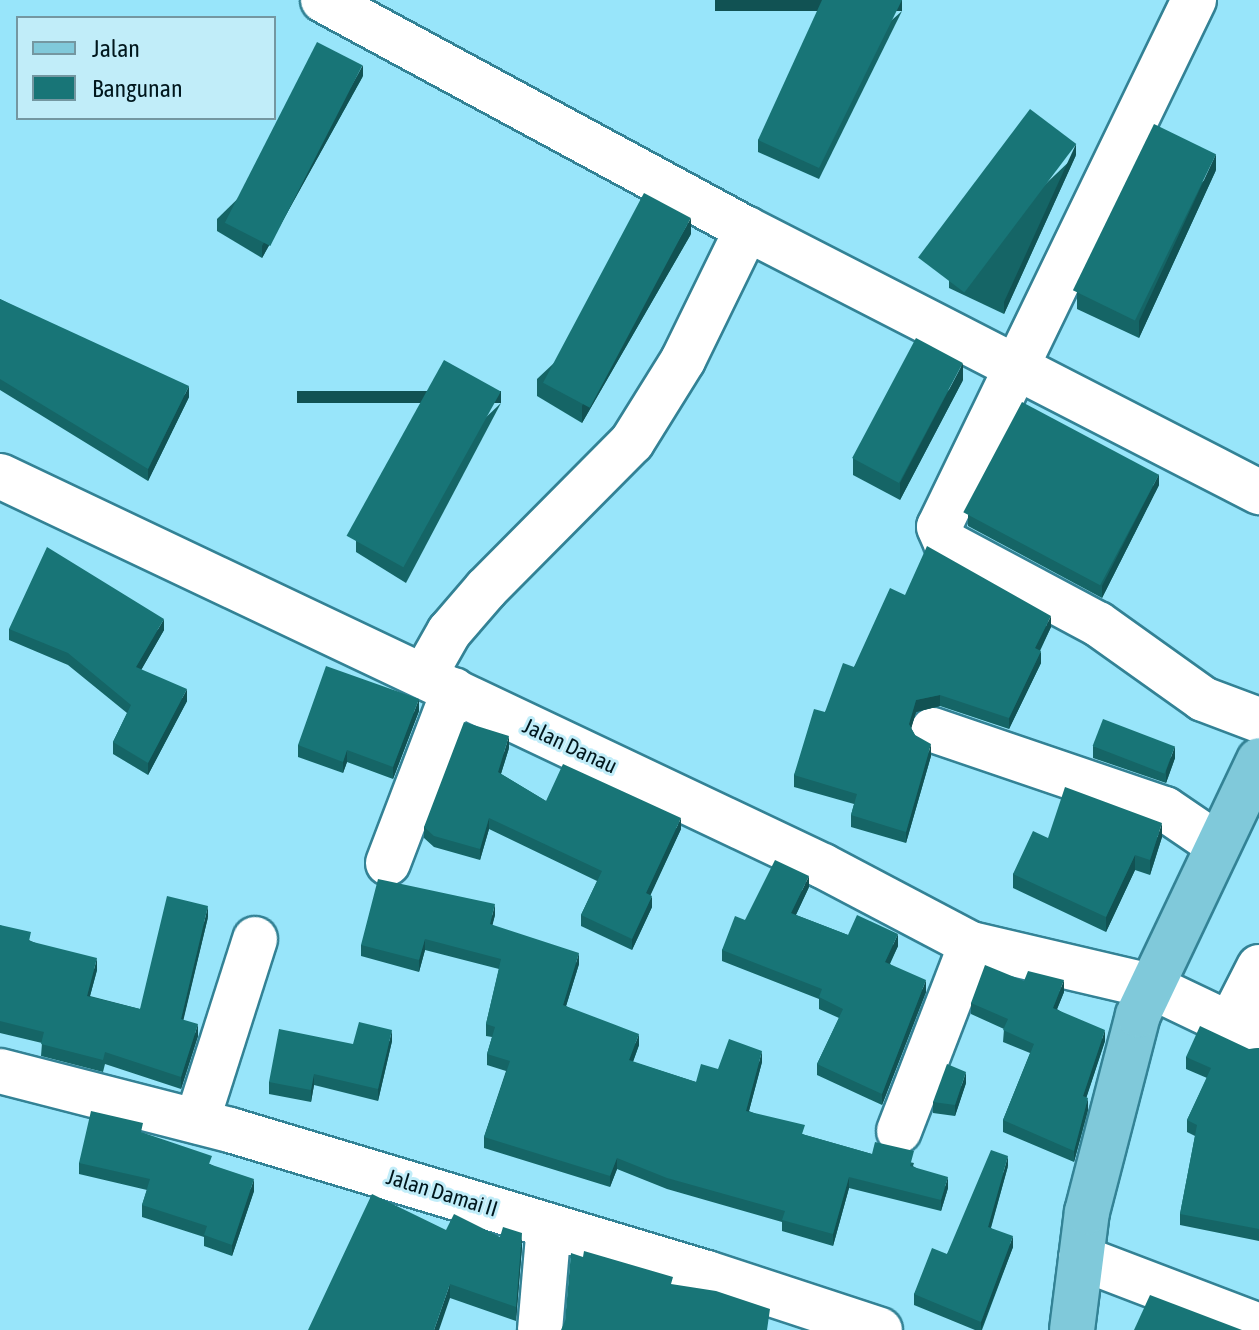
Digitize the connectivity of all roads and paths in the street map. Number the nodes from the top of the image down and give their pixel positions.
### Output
1 (323, 0) edge
2 (1194, 0) edge
3 (747, 229) junction
4 (1021, 368) junction
5 (0, 476) edge
6 (1259, 492) edge
7 (439, 683) junction
8 (1259, 720) edge
9 (933, 730) dead end
10 (1259, 760) edge
11 (1218, 845) junction
12 (388, 863) dead end
13 (255, 939) dead end
14 (971, 944) junction
15 (1259, 967) edge
16 (1150, 986) junction
17 (1245, 1031) edge
18 (0, 1071) edge
19 (197, 1121) junction
20 (899, 1131) dead end
21 (549, 1226) junction
22 (1081, 1258) junction
23 (1259, 1326) edge
24 (540, 1330) edge
25 (880, 1330) edge
26 (1072, 1330) edge

1 - 3 street
2 - 4 street
3 - 4 street
3 - 7 street
4 - 6 street
4 - 8 street
5 - 7 street, Jalan Danau
7 - 12 street
7 - 14 street, Jalan Danau
9 - 11 street
10 - 11 main road
11 - 16 main road
13 - 19 street
14 - 16 street, Jalan Danau
14 - 20 street
15 - 17 street
16 - 17 street, Jalan Danau
16 - 22 main road
18 - 19 street, Jalan Damai II
19 - 21 street, Jalan Damai II
21 - 24 street
21 - 25 street, Jalan Damai II
22 - 23 street
22 - 26 main road

